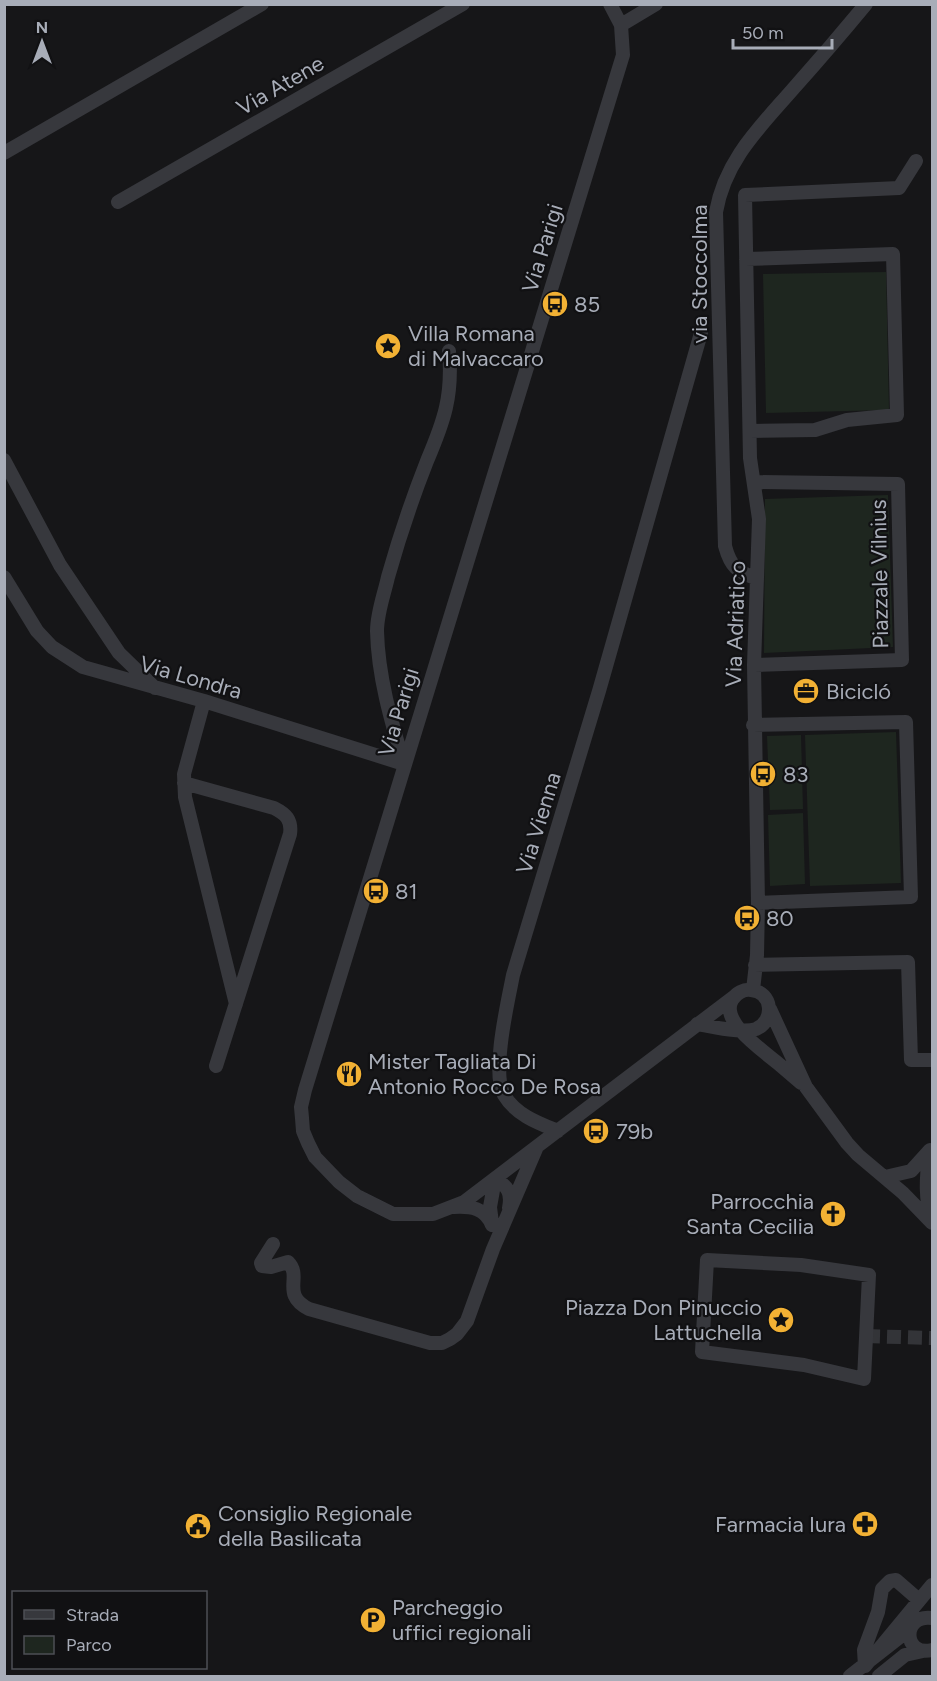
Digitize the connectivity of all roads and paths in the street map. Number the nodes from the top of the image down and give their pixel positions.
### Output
1 (262, 4) edge
2 (463, 4) edge
3 (610, 4) edge
4 (656, 4) edge
5 (866, 4) edge
6 (621, 24) junction
7 (4, 153) edge
8 (916, 161) dead end
9 (118, 202) dead end
10 (746, 259) junction
11 (701, 333) dead end
12 (450, 351) dead end
13 (750, 432) junction
14 (4, 460) edge
15 (754, 482) junction
16 (4, 577) edge
17 (757, 579) junction
18 (754, 665) junction
19 (156, 689) junction
20 (204, 702) junction
21 (753, 724) junction
22 (404, 764) junction
23 (184, 783) junction
24 (758, 903) junction
25 (755, 965) junction
26 (753, 990) junction
27 (735, 996) junction
28 (236, 1004) junction
29 (770, 1009) junction
30 (696, 1024) junction
31 (739, 1030) junction
32 (933, 1060) edge
33 (216, 1066) dead end
34 (806, 1087) junction
35 (558, 1131) junction
36 (537, 1147) junction
37 (931, 1148) edge
38 (885, 1177) junction
39 (495, 1179) junction
40 (452, 1207) junction
41 (508, 1216) junction
42 (933, 1221) edge
43 (492, 1223) junction
44 (273, 1244) dead end
45 (493, 1248) junction
46 (868, 1275) joint
47 (933, 1587) edge
48 (919, 1600) junction
49 (933, 1618) edge
50 (912, 1627) junction
51 (928, 1651) edge
52 (865, 1666) junction
53 (850, 1677) edge
54 (879, 1677) edge

1 - 7 street
2 - 9 street, Via Atene
3 - 6 street, Via Parigi
4 - 6 street
5 - 17 street, via Stoccolma
6 - 22 street, Via Parigi
8 - 10 street, Via Adriatico
10 - 13 street, Via Adriatico
10 - 13 street
11 - 35 street, Via Vienna
12 - 22 street
13 - 15 street, Via Adriatico
14 - 19 street
15 - 17 street, Via Adriatico
15 - 18 street, Piazzale Vilnius
16 - 19 street, Via Londra
17 - 18 street, Via Adriatico
18 - 21 street, Via Adriatico
19 - 20 street, Via Londra
20 - 22 street, Via Londra
20 - 23 street
21 - 24 street, Via Adriatico
21 - 24 street
22 - 40 street, Via Parigi
23 - 28 street
23 - 28 street
24 - 25 street, Via Adriatico
25 - 26 street, Via Adriatico
25 - 32 street
26 - 27 street
26 - 29 street
27 - 30 street
27 - 31 street
28 - 33 street
29 - 31 street
29 - 34 street
30 - 31 street
30 - 35 street
31 - 34 street
34 - 38 street
35 - 36 street, Via Parigi
36 - 39 street, Via Parigi
36 - 41 street
37 - 38 street
37 - 42 street
38 - 42 street
39 - 40 street, Via Parigi
39 - 41 street
39 - 43 street
40 - 43 street
41 - 45 street
43 - 45 street
44 - 45 street
46 - 46 street
47 - 48 street
47 - 50 street
48 - 52 street
48 - 52 street
49 - 50 street
50 - 51 street
50 - 52 street
51 - 54 street
52 - 53 street

